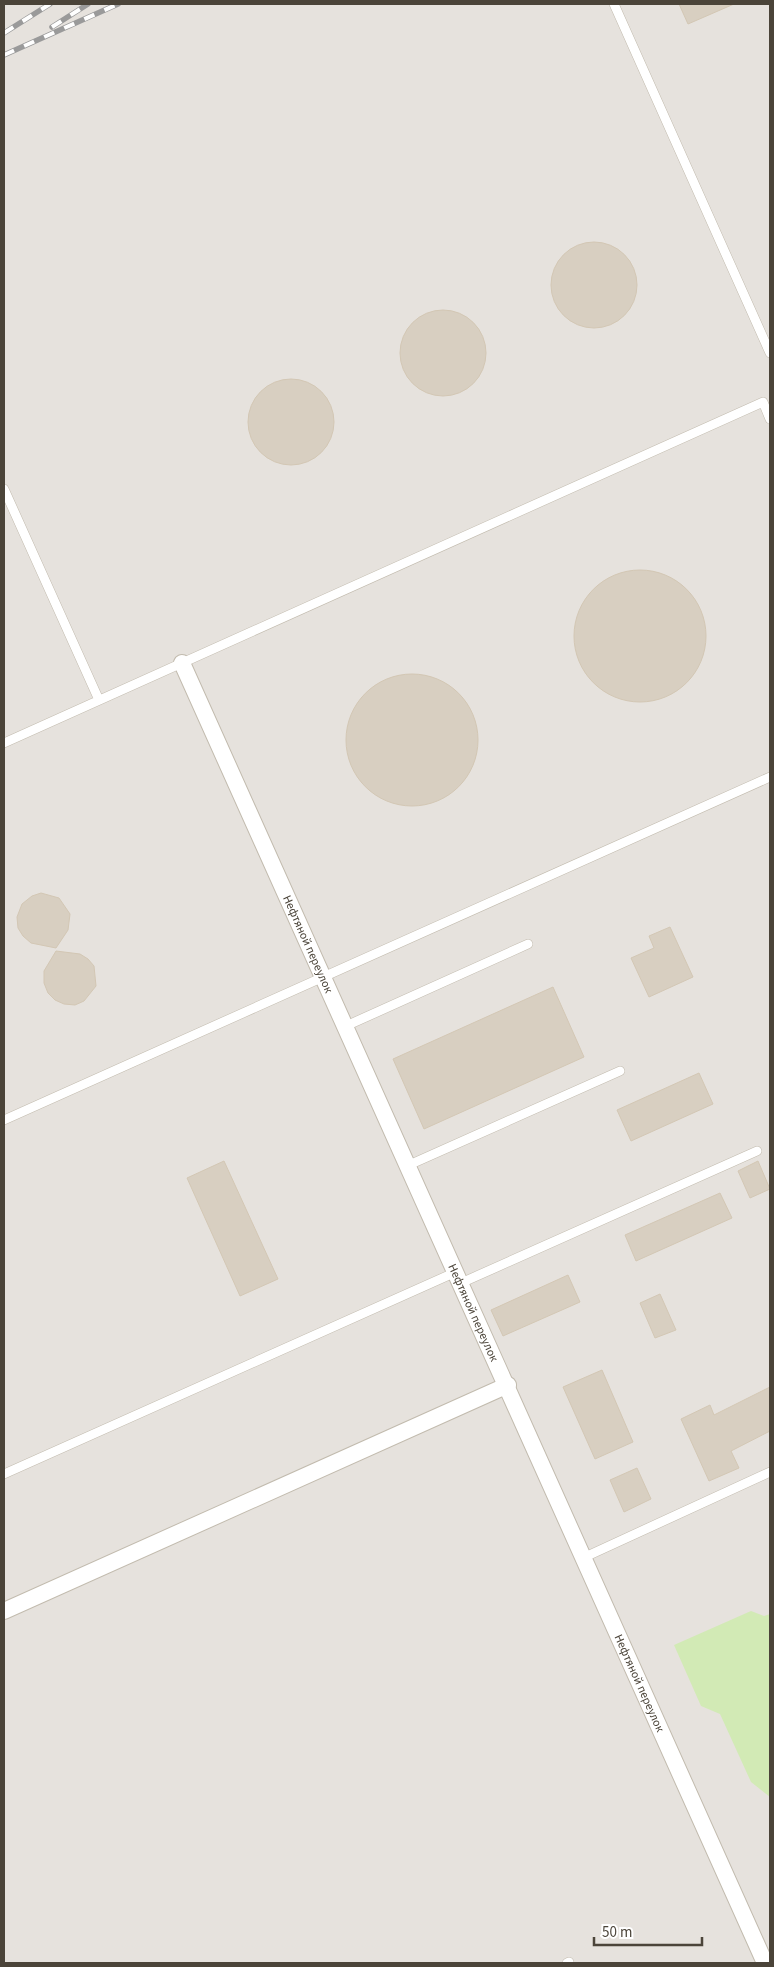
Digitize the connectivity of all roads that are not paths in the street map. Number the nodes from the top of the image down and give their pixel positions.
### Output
1 (614, 4) edge
2 (770, 353) edge
3 (770, 419) edge
4 (4, 489) edge
5 (182, 663) junction
6 (99, 700) junction
7 (4, 743) edge
8 (770, 777) edge
9 (528, 944) dead end
10 (324, 977) junction
11 (346, 1026) junction
12 (620, 1071) dead end
13 (4, 1120) edge
14 (757, 1151) dead end
15 (409, 1166) junction
16 (459, 1277) junction
17 (508, 1386) junction
18 (770, 1472) edge
19 (4, 1474) edge
20 (585, 1557) junction
21 (4, 1611) edge
22 (765, 1963) edge

1 - 2 lane
3 - 5 lane
4 - 6 lane
5 - 6 lane
5 - 10 street, Нефтяной переулок
6 - 7 lane
8 - 10 lane
9 - 11 lane
10 - 11 street, Нефтяной переулок
10 - 13 lane
11 - 15 street, Нефтяной переулок
12 - 15 lane
14 - 16 lane
15 - 16 street, Нефтяной переулок
16 - 17 street, Нефтяной переулок
16 - 19 lane
17 - 20 street, Нефтяной переулок
17 - 21 street
18 - 20 lane
20 - 22 street, Нефтяной переулок

